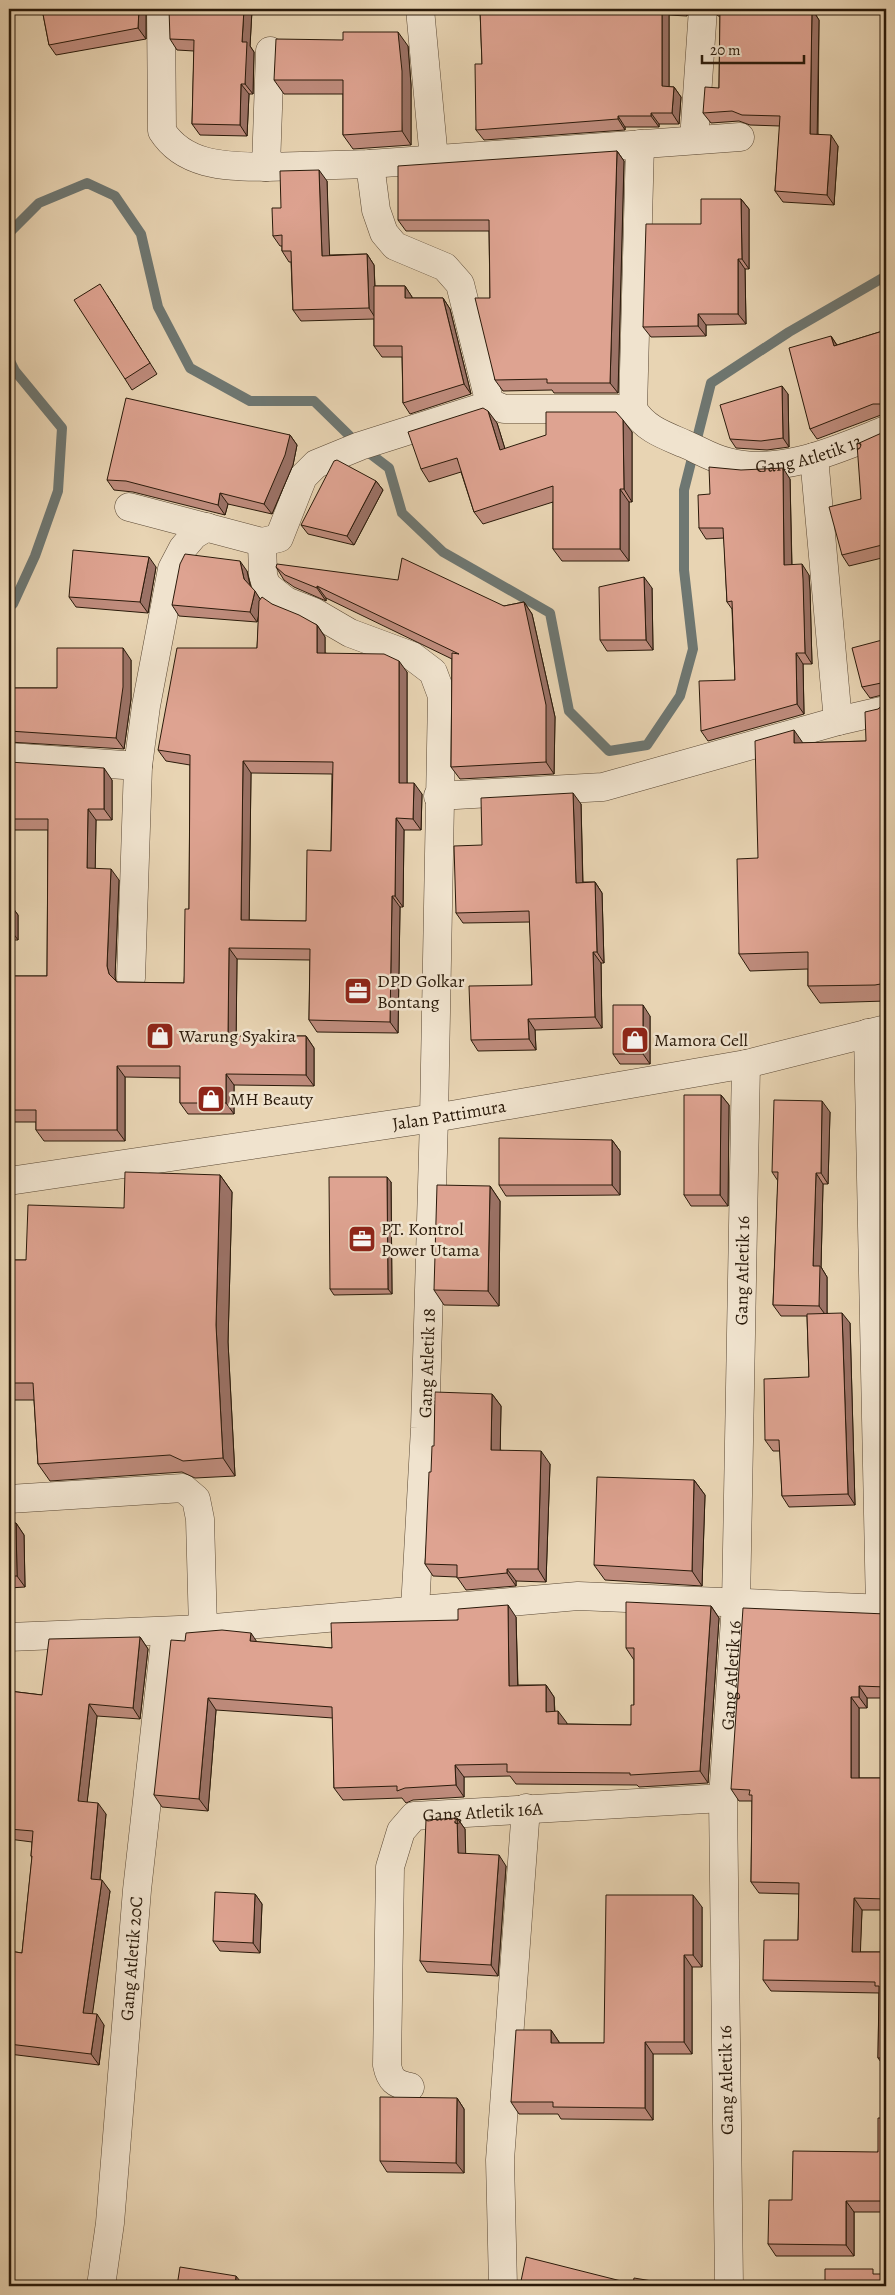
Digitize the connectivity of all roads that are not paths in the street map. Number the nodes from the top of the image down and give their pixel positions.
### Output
1 (161, 9) edge
2 (420, 9) edge
3 (703, 9) edge
4 (270, 52) dead end
5 (740, 137) dead end
6 (694, 140) junction
7 (640, 144) junction
8 (434, 159) junction
9 (370, 164) junction
10 (266, 167) junction
11 (492, 404) junction
12 (634, 409) junction
13 (886, 430) edge
14 (814, 457) junction
15 (129, 507) dead end
16 (207, 527) junction
17 (262, 542) junction
18 (886, 710) edge
19 (838, 720) junction
20 (9, 757) edge
21 (138, 766) junction
22 (438, 796) junction
23 (132, 978) dead end
24 (877, 1031) edge
25 (746, 1064) junction
26 (434, 1118) junction
27 (9, 1181) edge
28 (9, 1499) edge
29 (736, 1604) junction
30 (415, 1609) junction
31 (883, 1609) edge
32 (203, 1629) junction
33 (166, 1631) junction
34 (9, 1637) edge
35 (723, 1798) junction
36 (526, 1808) junction
37 (410, 2087) dead end
38 (101, 2286) edge
39 (503, 2286) edge
40 (729, 2286) edge

1 - 10 street
2 - 8 street
3 - 6 street
4 - 10 street
5 - 6 street
6 - 7 street
7 - 8 street
7 - 12 street
8 - 9 street
9 - 10 street
9 - 11 street
11 - 12 street
11 - 17 street
12 - 14 street, Gang Atletik 13
13 - 14 street, Gang Atletik 13
14 - 19 street
15 - 16 street
16 - 17 street
16 - 21 street
17 - 22 street, Gang Atletik 18
18 - 19 street
19 - 22 street
20 - 21 street
21 - 23 street
22 - 26 street, Gang Atletik 18
24 - 25 street, Jalan Pattimura
24 - 31 street
25 - 26 street, Jalan Pattimura
25 - 29 street, Gang Atletik 16
26 - 27 street, Jalan Pattimura
26 - 30 street, Gang Atletik 18
28 - 32 street
29 - 30 street
29 - 31 street
29 - 35 street, Gang Atletik 16
30 - 32 street
32 - 33 street
33 - 34 street
33 - 38 street, Gang Atletik 20C
35 - 36 street, Gang Atletik 16A
35 - 40 street, Gang Atletik 16
36 - 37 street, Gang Atletik 16A
36 - 39 street

